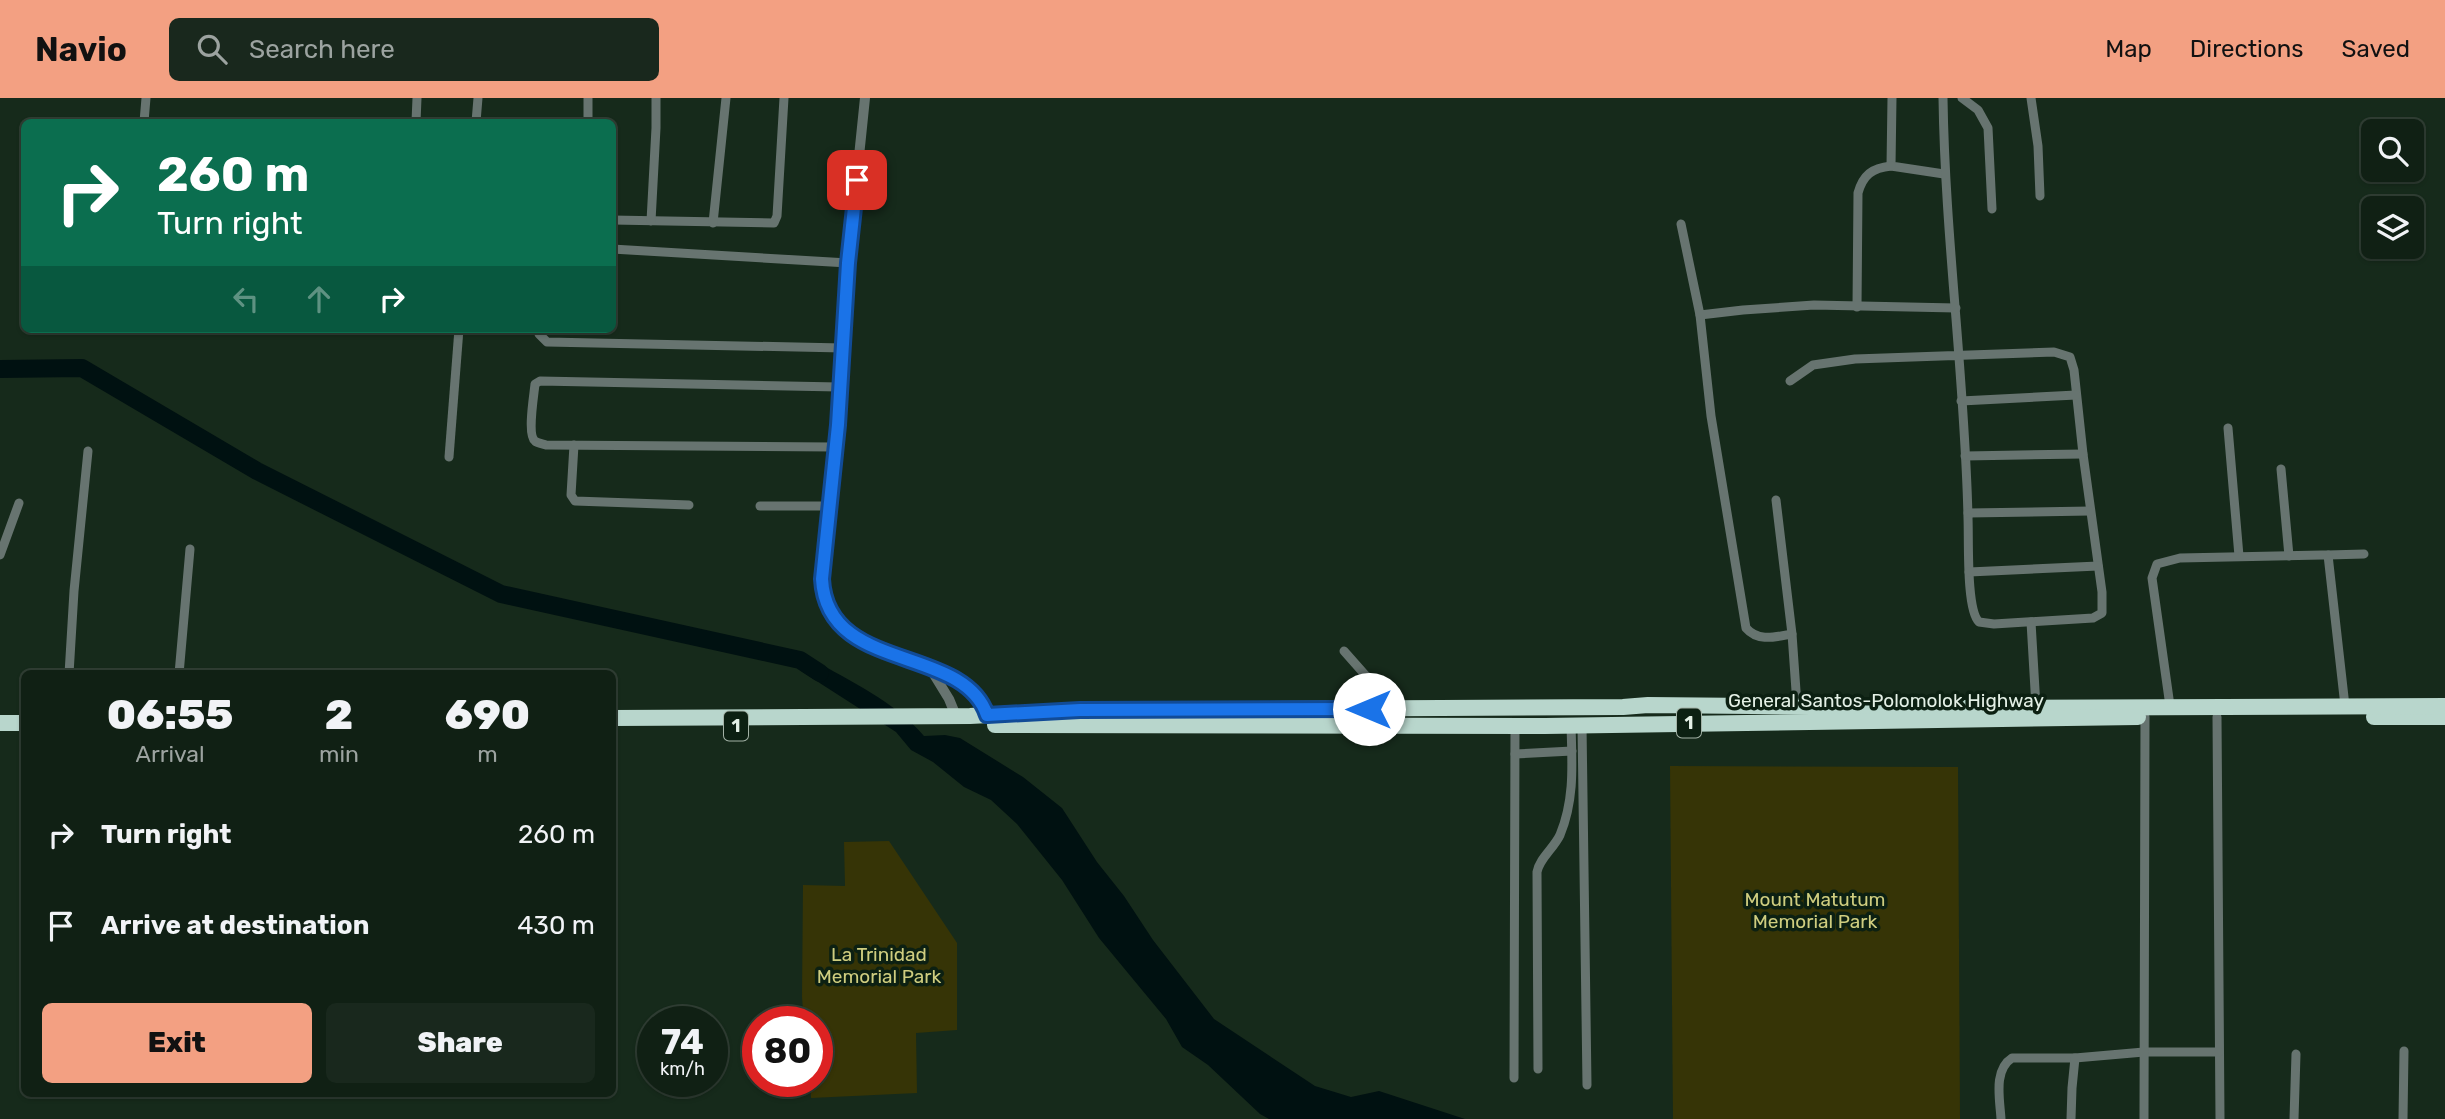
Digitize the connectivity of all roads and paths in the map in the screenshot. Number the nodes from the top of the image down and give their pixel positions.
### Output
1 (146, 98) edge
2 (417, 98) edge
3 (478, 98) edge
4 (588, 98) edge
5 (656, 98) edge
6 (726, 98) edge
7 (784, 98) edge
8 (865, 98) edge
9 (1892, 98) edge
10 (1943, 98) edge
11 (1962, 98) edge
12 (2031, 98) edge
13 (144, 119) edge
14 (415, 119) edge
15 (476, 119) edge
16 (588, 119) edge
17 (1891, 166) junction
18 (1944, 174) junction
19 (2040, 195) dead end
20 (1992, 209) dead end
21 (616, 220) edge
22 (651, 221) junction
23 (713, 223) junction
24 (1681, 224) dead end
25 (616, 249) edge
26 (848, 263) junction
27 (1857, 307) junction
28 (1956, 308) junction
29 (1700, 315) junction
30 (459, 333) edge
31 (539, 333) edge
32 (843, 348) junction
33 (1960, 355) junction
34 (1790, 381) dead end
35 (839, 387) junction
36 (2076, 395) junction
37 (1961, 401) junction
38 (2228, 428) dead end
39 (574, 445) junction
40 (835, 447) junction
41 (88, 451) dead end
42 (2083, 454) junction
43 (1965, 456) junction
44 (449, 457) dead end
45 (2281, 469) dead end
46 (1776, 500) dead end
47 (19, 503) dead end
48 (690, 505) dead end
49 (760, 506) dead end
50 (829, 506) junction
51 (2091, 511) junction
52 (1968, 513) junction
53 (190, 549) dead end
54 (2364, 554) dead end
55 (0, 555) edge
56 (2328, 555) junction
57 (2239, 556) junction
58 (2289, 556) junction
59 (2098, 566) junction
60 (1969, 572) junction
61 (2031, 622) junction
62 (1792, 634) junction
63 (1344, 651) dead end
64 (930, 668) junction
65 (69, 670) edge
66 (179, 670) edge
67 (1797, 705) junction
68 (2169, 706) junction
69 (2345, 706) junction
70 (2445, 706) edge
71 (2036, 707) junction
72 (1369, 709) junction
73 (987, 715) junction
74 (956, 716) junction
75 (2145, 717) junction
76 (2217, 717) junction
77 (2445, 717) edge
78 (616, 718) edge
79 (928, 720) junction
80 (853, 721) junction
81 (0, 723) edge
82 (21, 723) edge
83 (1577, 725) junction
84 (1515, 726) junction
85 (616, 727) edge
86 (0, 731) edge
87 (21, 731) edge
88 (1572, 751) junction
89 (1515, 754) junction
90 (2404, 1051) dead end
91 (2144, 1052) junction
92 (2219, 1052) junction
93 (2296, 1054) dead end
94 (2075, 1058) junction
95 (1538, 1069) dead end
96 (1514, 1078) dead end
97 (1587, 1085) dead end
98 (2001, 1119) edge
99 (2071, 1119) edge
100 (2144, 1119) edge
101 (2220, 1119) edge
102 (2294, 1119) edge
103 (2403, 1119) edge

1 - 13 street
2 - 14 street
3 - 15 street
4 - 16 street
5 - 22 street
6 - 23 street
7 - 23 street
8 - 26 street
9 - 17 street
10 - 18 street
11 - 20 street
12 - 19 street
17 - 18 street
17 - 27 street
18 - 28 street
21 - 22 street
22 - 23 street
24 - 29 street
25 - 26 street
26 - 32 street
27 - 28 street
27 - 29 street
28 - 33 street
29 - 62 street
30 - 44 street
31 - 32 street
32 - 35 street
33 - 34 street
33 - 36 street
33 - 37 street
35 - 39 street
35 - 40 street
36 - 37 street
36 - 42 street
37 - 43 street
38 - 57 street
39 - 40 street
39 - 48 street
40 - 50 street
41 - 65 street
42 - 43 street
42 - 51 street
43 - 52 street
45 - 58 street
46 - 62 street
47 - 55 street
49 - 50 street
50 - 64 street
51 - 52 street
51 - 59 street
52 - 60 street
53 - 66 street
54 - 56 street
56 - 58 street
56 - 69 street
57 - 58 street
57 - 68 street
59 - 60 street
59 - 61 street
60 - 61 street
61 - 71 street
62 - 67 street
63 - 72 street
64 - 73 street
64 - 74 street
67 - 71 highway, 1
67 - 72 highway, 1
68 - 69 highway, 1
68 - 71 highway, 1
69 - 70 highway, 1
72 - 73 highway, 1
73 - 74 highway, 1
74 - 79 highway, 1
75 - 76 highway, General Santos-Polomolok Highway / 1
75 - 83 highway, General Santos-Polomolok Highway / 1
75 - 91 street
76 - 77 highway, General Santos-Polomolok Highway / 1
76 - 92 street
78 - 80 highway, 1
79 - 80 highway, 1
79 - 84 highway, General Santos-Polomolok Highway / 1
80 - 85 highway, 1
81 - 82 highway
83 - 84 highway, General Santos-Polomolok Highway / 1
83 - 88 street
83 - 97 street
84 - 89 street
86 - 87 highway
88 - 89 street
88 - 95 street
89 - 96 street
90 - 103 street
91 - 92 street
91 - 94 street
91 - 100 street
92 - 101 street
93 - 102 street
94 - 98 street
94 - 99 street

